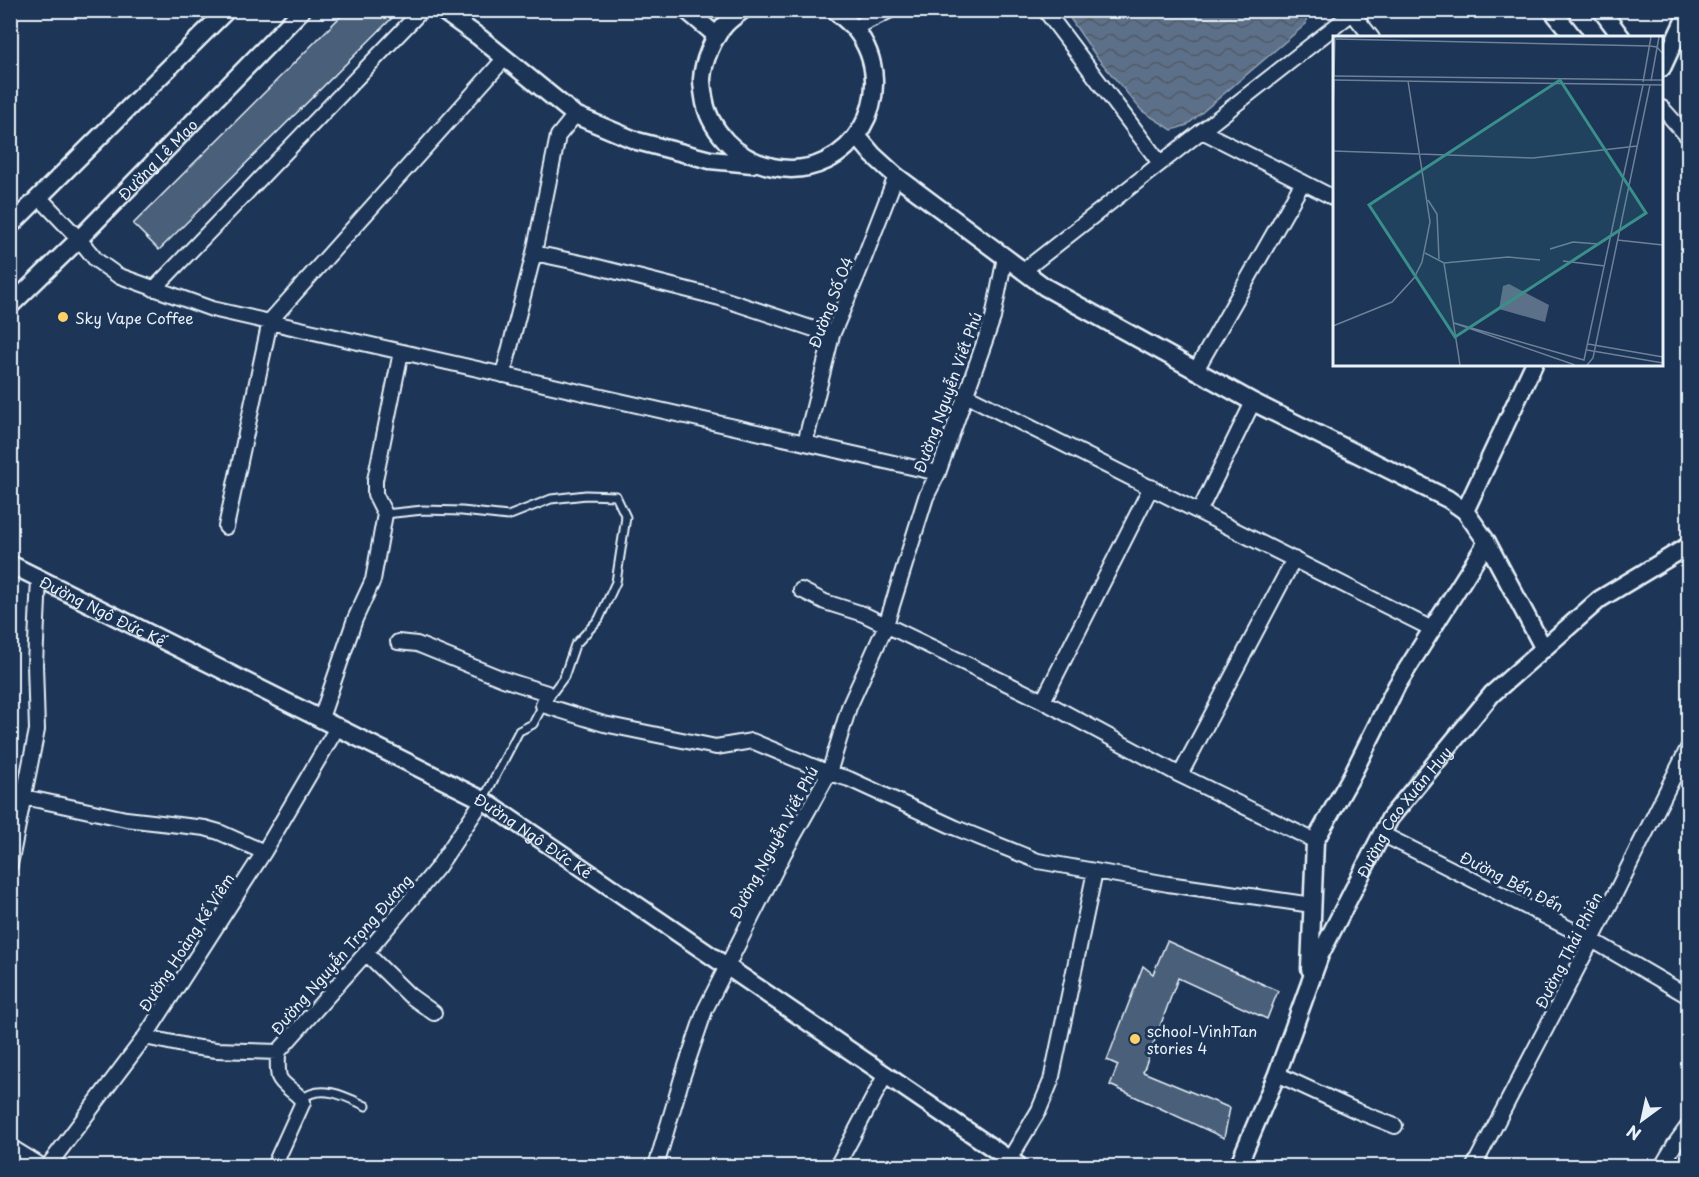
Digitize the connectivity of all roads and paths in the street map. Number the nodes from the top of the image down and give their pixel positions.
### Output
1 (227, 10) edge
2 (302, 10) edge
3 (422, 10) edge
4 (441, 10) edge
5 (686, 10) edge
6 (743, 10) edge
7 (834, 10) edge
8 (891, 10) edge
9 (1045, 10) edge
10 (1552, 10) edge
11 (1601, 10) edge
12 (1353, 12) edge
13 (1689, 12) edge
14 (854, 28) junction
15 (717, 36) junction
16 (1371, 36) edge
17 (1572, 36) edge
18 (1620, 36) edge
19 (506, 58) junction
20 (1663, 66) edge
21 (1663, 109) edge
22 (575, 115) junction
23 (1202, 131) junction
24 (857, 136) junction
25 (1689, 136) edge
26 (1160, 163) junction
27 (758, 164) junction
28 (896, 176) junction
29 (1303, 182) junction
30 (1333, 197) edge
31 (39, 198) junction
32 (10, 226) edge
33 (79, 239) junction
34 (534, 253) junction
35 (1005, 258) junction
36 (1023, 271) junction
37 (154, 289) junction
38 (10, 306) edge
39 (270, 321) junction
40 (832, 335) junction
41 (401, 352) junction
42 (1533, 366) edge
43 (1196, 370) junction
44 (503, 375) junction
45 (966, 395) junction
46 (1253, 402) junction
47 (805, 443) junction
48 (938, 473) junction
49 (1151, 488) junction
50 (1465, 511) junction
51 (1199, 512) junction
52 (385, 514) junction
53 (226, 527) dead end
54 (1487, 542) junction
55 (1689, 546) edge
56 (1294, 559) junction
57 (10, 564) edge
58 (39, 578) junction
59 (801, 590) dead end
60 (886, 625) junction
61 (1432, 629) junction
62 (398, 642) dead end
63 (1544, 649) junction
64 (1043, 701) junction
65 (543, 705) junction
66 (321, 718) junction
67 (338, 726) junction
68 (1689, 748) edge
69 (829, 773) junction
70 (1180, 775) junction
71 (24, 796) junction
72 (483, 800) junction
73 (1382, 834) junction
74 (1315, 841) junction
75 (264, 852) junction
76 (10, 865) edge
77 (1095, 871) junction
78 (1312, 905) junction
79 (1592, 940) junction
80 (366, 953) junction
81 (727, 966) junction
82 (1310, 982) junction
83 (1689, 996) edge
84 (434, 1012) dead end
85 (145, 1036) junction
86 (278, 1052) junction
87 (886, 1074) junction
88 (1277, 1074) junction
89 (302, 1100) junction
90 (366, 1106) dead end
91 (1395, 1126) dead end
92 (1689, 1126) edge
93 (662, 1148) junction
94 (10, 1150) edge
95 (1014, 1163) edge
96 (36, 1167) edge
97 (48, 1167) edge
98 (274, 1167) edge
99 (656, 1167) edge
100 (664, 1167) edge
101 (837, 1167) edge
102 (1238, 1167) edge
103 (1474, 1167) edge
104 (1662, 1167) edge

1 - 31 street
2 - 33 street, Đường Lê Mao
3 - 37 street
4 - 19 street
5 - 15 street
6 - 15 street
7 - 14 street
8 - 14 street
9 - 26 street
10 - 17 street
11 - 18 street
12 - 16 street
12 - 23 street
13 - 20 street
14 - 24 street
15 - 27 street
19 - 22 street
19 - 39 street
21 - 25 street
22 - 27 street
22 - 34 street
23 - 26 street
23 - 29 street
24 - 27 street
24 - 28 street
26 - 36 street
28 - 35 street
28 - 40 street, Đường Số 04
29 - 30 street
29 - 43 street
31 - 32 street
31 - 33 street
33 - 37 street
33 - 38 street, Đường Lê Mao
34 - 40 street
34 - 44 street
35 - 36 street
35 - 45 street, Đường Nguyễn Viết Phú
36 - 43 street
37 - 39 street
39 - 41 street
39 - 53 street
40 - 47 street, Đường Số 04
41 - 44 street
41 - 52 street
42 - 50 street
43 - 46 street
44 - 47 street
45 - 48 street, Đường Nguyễn Viết Phú
45 - 49 street
46 - 50 street
46 - 51 street
47 - 48 street
48 - 60 street, Đường Nguyễn Viết Phú
49 - 51 street
49 - 64 street
50 - 54 street
51 - 56 street
52 - 65 lane
52 - 66 street
54 - 61 street
54 - 63 street
55 - 63 street, Đường Cao Xuân Huy
56 - 61 street
56 - 70 street
57 - 58 street, Đường Ngô Đức Kế
58 - 66 street, Đường Ngô Đức Kế
58 - 71 street
59 - 60 street
60 - 64 street
60 - 69 street, Đường Nguyễn Viết Phú
61 - 74 street
62 - 65 street
63 - 73 street, Đường Cao Xuân Huy
64 - 70 street
65 - 69 street
65 - 72 lane
66 - 67 street, Đường Ngô Đức Kế
67 - 72 street, Đường Ngô Đức Kế
67 - 75 street, Đường Hoàng Kế Viêm
68 - 79 street, Đường Thái Phiên
69 - 77 street
69 - 81 street, Đường Nguyễn Viết Phú
70 - 74 street
71 - 75 street
71 - 76 street
72 - 80 street, Đường Nguyễn Trọng Đương
72 - 81 street, Đường Ngô Đức Kế
73 - 79 street, Đường Bến Đến
73 - 82 street, Đường Cao Xuân Huy
74 - 78 street
75 - 85 street, Đường Hoàng Kế Viêm
77 - 78 street
77 - 95 street
78 - 82 street
79 - 83 street, Đường Bến Đến
79 - 103 street, Đường Thái Phiên
80 - 84 street
80 - 86 street, Đường Nguyễn Trọng Đương
81 - 87 street, Đường Ngô Đức Kế
81 - 93 street, Đường Nguyễn Viết Phú
82 - 88 street, Đường Cao Xuân Huy
85 - 86 street
85 - 97 street, Đường Hoàng Kế Viêm
86 - 89 street, Đường Nguyễn Trọng Đương
87 - 95 street, Đường Ngô Đức Kế
87 - 101 street
88 - 91 street
88 - 102 street, Đường Cao Xuân Huy
89 - 90 lane
89 - 98 street
92 - 104 street
93 - 99 street, Đường Nguyễn Viết Phú
93 - 100 street
94 - 96 main road

